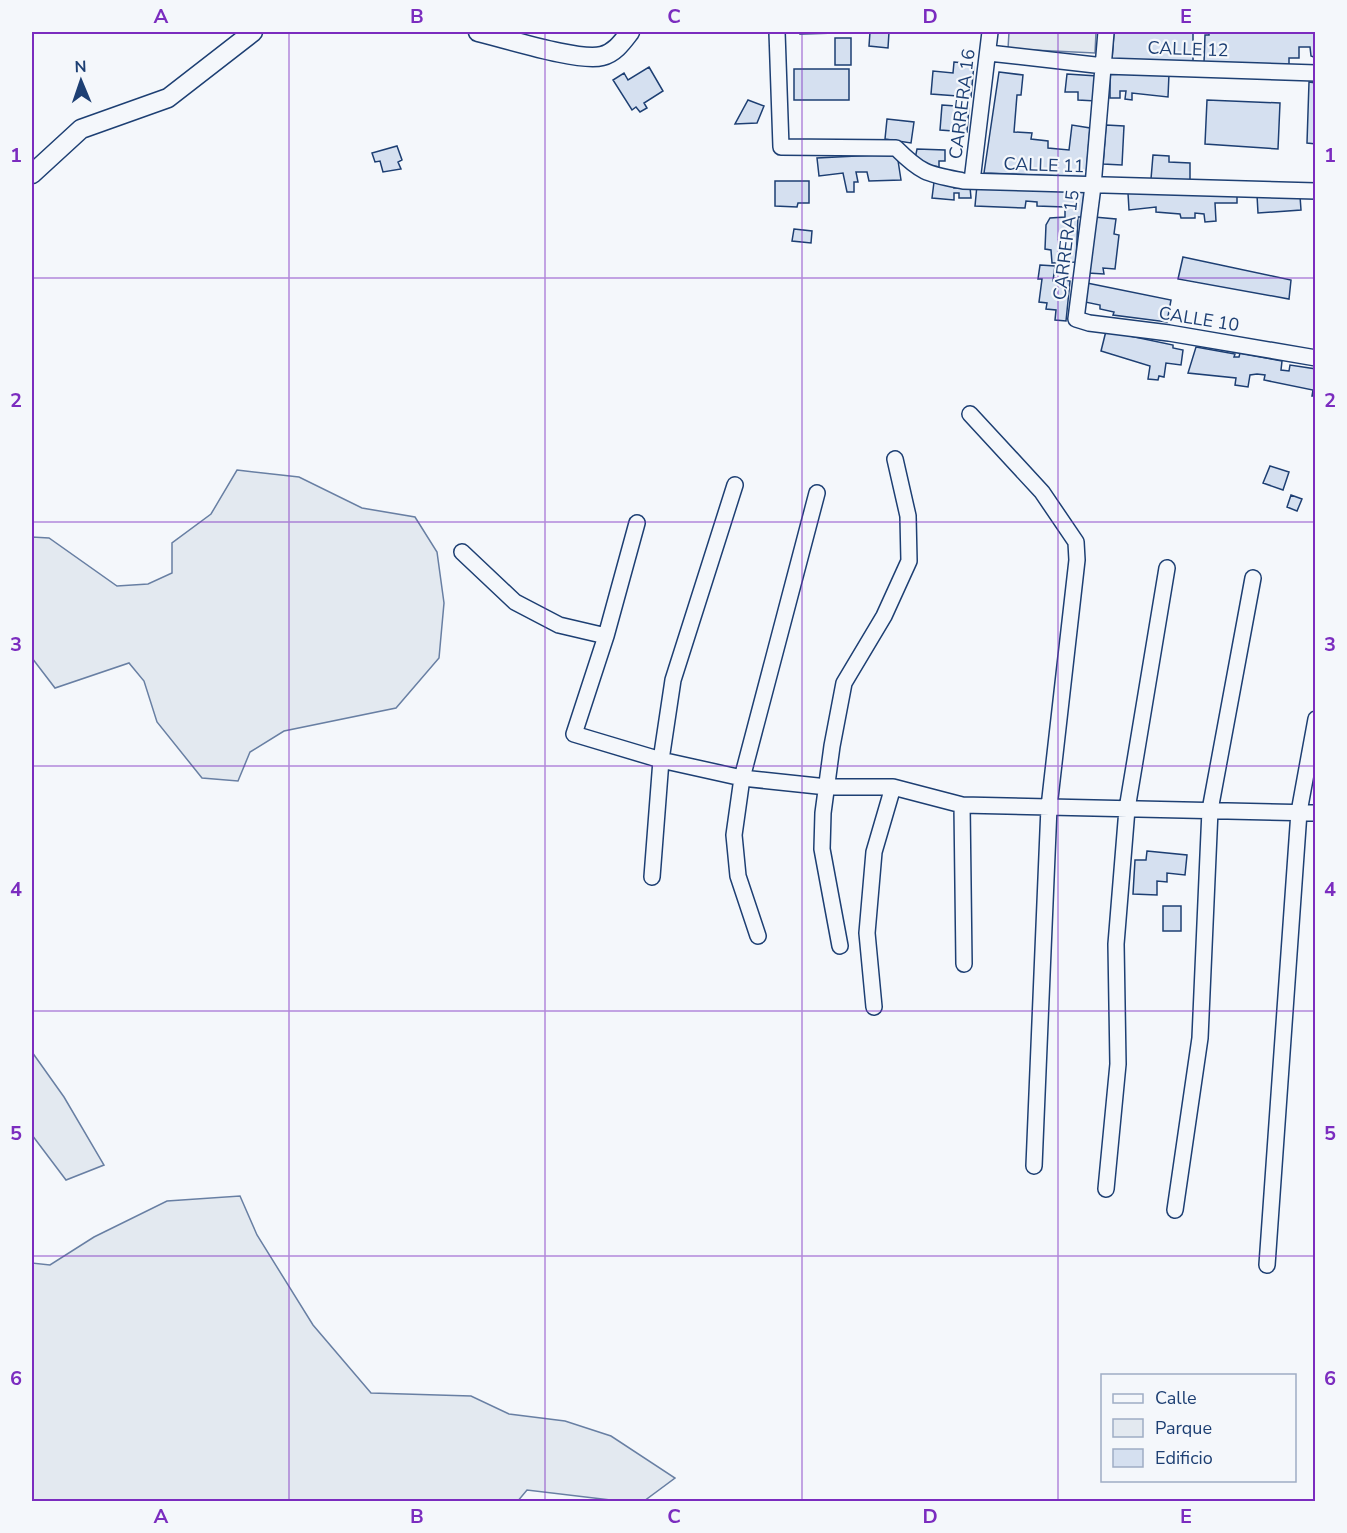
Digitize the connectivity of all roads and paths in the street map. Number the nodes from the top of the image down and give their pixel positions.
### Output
1 (253, 32) edge
2 (478, 32) edge
3 (630, 32) edge
4 (777, 32) edge
5 (990, 32) edge
6 (1106, 32) edge
7 (989, 53) junction
8 (1104, 66) junction
9 (1316, 73) edge
10 (32, 174) edge
11 (972, 181) junction
12 (1093, 186) junction
13 (1316, 191) edge
14 (1076, 319) joint
15 (1316, 358) edge
16 (970, 414) dead end
17 (895, 459) dead end
18 (735, 485) dead end
19 (817, 493) dead end
20 (637, 523) dead end
21 (462, 552) dead end
22 (1167, 568) dead end
23 (1253, 578) dead end
24 (606, 636) junction
25 (1316, 718) edge
26 (661, 760) junction
27 (742, 778) junction
28 (826, 787) junction
29 (893, 787) junction
30 (962, 805) junction
31 (1049, 807) junction
32 (1127, 809) junction
33 (1210, 810) junction
34 (1299, 812) junction
35 (1316, 813) edge
36 (652, 877) dead end
37 (758, 936) dead end
38 (840, 946) dead end
39 (964, 964) dead end
40 (874, 1007) dead end
41 (1034, 1166) dead end
42 (1106, 1189) dead end
43 (1175, 1210) dead end
44 (1267, 1265) dead end

1 - 10 street
2 - 3 street
4 - 11 street, CALLE 11
5 - 7 street, CARRERA 16
6 - 8 street, CARRERA 15
7 - 8 street, CALLE 12
7 - 11 street, CARRERA 16
8 - 9 street, CALLE 12
8 - 12 street, CARRERA 15
11 - 12 street, CALLE 11
12 - 13 street, CALLE 11
12 - 14 street, CARRERA 15
14 - 15 street, CALLE 10
16 - 31 street
17 - 28 street
18 - 26 street
19 - 27 street
20 - 24 street
21 - 24 street
22 - 32 street
23 - 33 street
24 - 26 street
25 - 34 street
26 - 27 street
26 - 36 street
27 - 28 street
27 - 37 street
28 - 29 street
28 - 38 street
29 - 30 street
29 - 40 street
30 - 31 street
30 - 39 street
31 - 32 street
31 - 41 street
32 - 33 street
32 - 42 street
33 - 34 street
33 - 43 street
34 - 35 street
34 - 44 street

